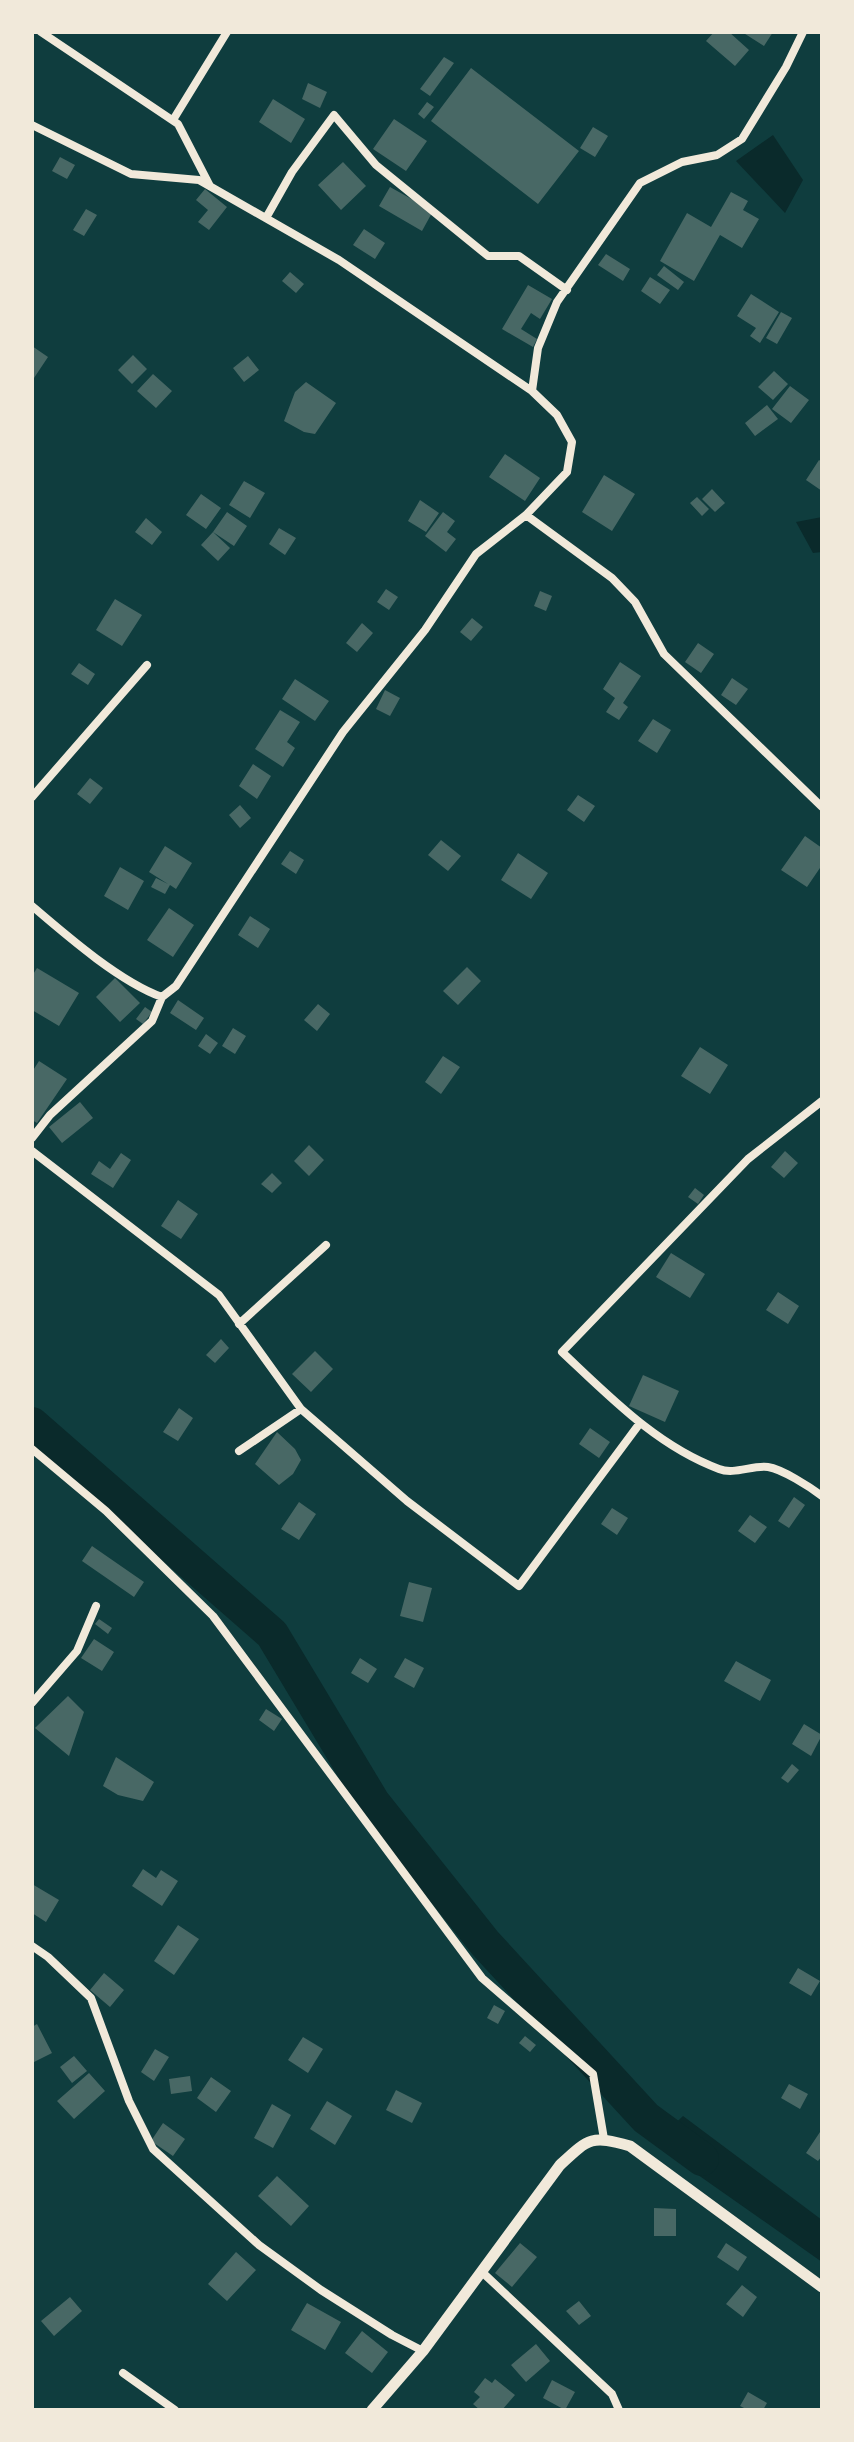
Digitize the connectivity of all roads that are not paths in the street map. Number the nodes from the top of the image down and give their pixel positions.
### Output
1 (42, 32) edge
2 (227, 32) edge
3 (803, 32) edge
4 (173, 120) junction
5 (32, 125) edge
6 (210, 186) junction
7 (266, 218) junction
8 (567, 290) junction
9 (532, 391) junction
10 (526, 515) junction
11 (147, 665) dead end
12 (32, 797) edge
13 (822, 807) edge
14 (32, 906) edge
15 (162, 997) junction
16 (822, 1101) edge
17 (32, 1138) edge
18 (32, 1151) edge
19 (326, 1245) dead end
20 (239, 1324) junction
21 (301, 1409) junction
22 (640, 1423) junction
23 (32, 1449) edge
24 (239, 1451) dead end
25 (822, 1496) edge
26 (96, 1606) dead end
27 (32, 1703) edge
28 (32, 1946) edge
29 (604, 2139) junction
30 (482, 2272) junction
31 (822, 2287) edge
32 (423, 2351) junction
33 (123, 2373) dead end
34 (175, 2410) edge
35 (372, 2410) edge
36 (619, 2410) edge

1 - 4 street
2 - 4 street
3 - 8 street
4 - 6 street
5 - 6 street
6 - 7 street
7 - 8 street
7 - 9 street
8 - 9 street
9 - 10 street
10 - 13 street
10 - 15 street
11 - 12 street
14 - 15 street
15 - 17 street
16 - 22 street
18 - 20 street
19 - 20 street
20 - 21 street
21 - 22 street
21 - 24 street
22 - 25 street
23 - 29 street
26 - 27 street
28 - 32 street
29 - 30 main road
29 - 31 main road
30 - 32 main road
30 - 36 street
32 - 35 main road
33 - 34 street

